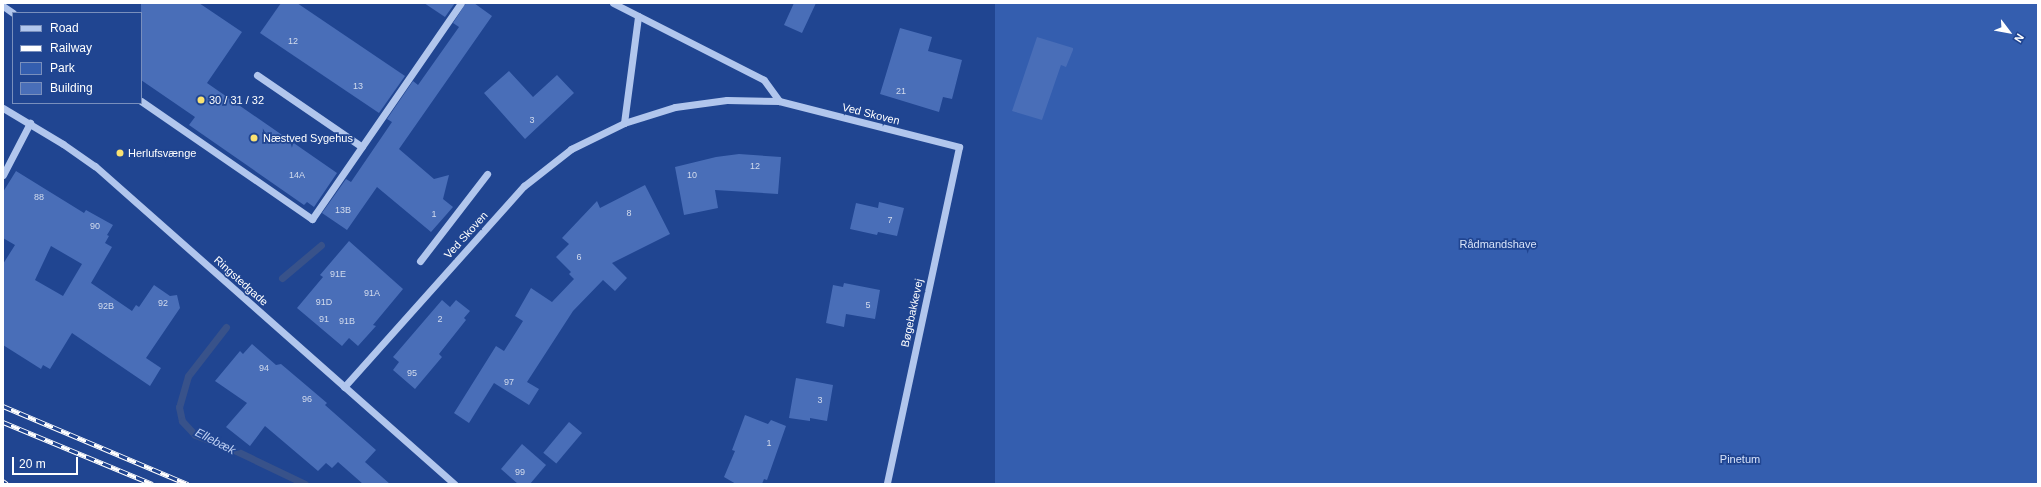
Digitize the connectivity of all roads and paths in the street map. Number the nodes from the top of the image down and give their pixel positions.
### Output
1 (461, 3) edge
2 (613, 3) edge
3 (3, 6) edge
4 (12, 12) edge
5 (638, 16) junction
6 (257, 75) dead end
7 (779, 101) junction
8 (142, 102) edge
9 (3, 108) edge
10 (30, 123) junction
11 (624, 123) junction
12 (362, 147) junction
13 (959, 147) joint
14 (487, 174) dead end
15 (3, 176) edge
16 (420, 261) dead end
17 (344, 387) junction
18 (455, 484) edge
19 (887, 484) edge

1 - 12 street
2 - 5 street
3 - 4 street
5 - 7 street
5 - 11 street
6 - 12 street
7 - 11 street, Ved Skoven
7 - 13 street, Ved Skoven
8 - 12 street
9 - 10 street, Ringstedgade
10 - 15 street
10 - 17 street, Ringstedgade
11 - 17 street, Ved Skoven
13 - 19 street, Bøgebakkevej
14 - 16 street
17 - 18 street, Ringstedgade

